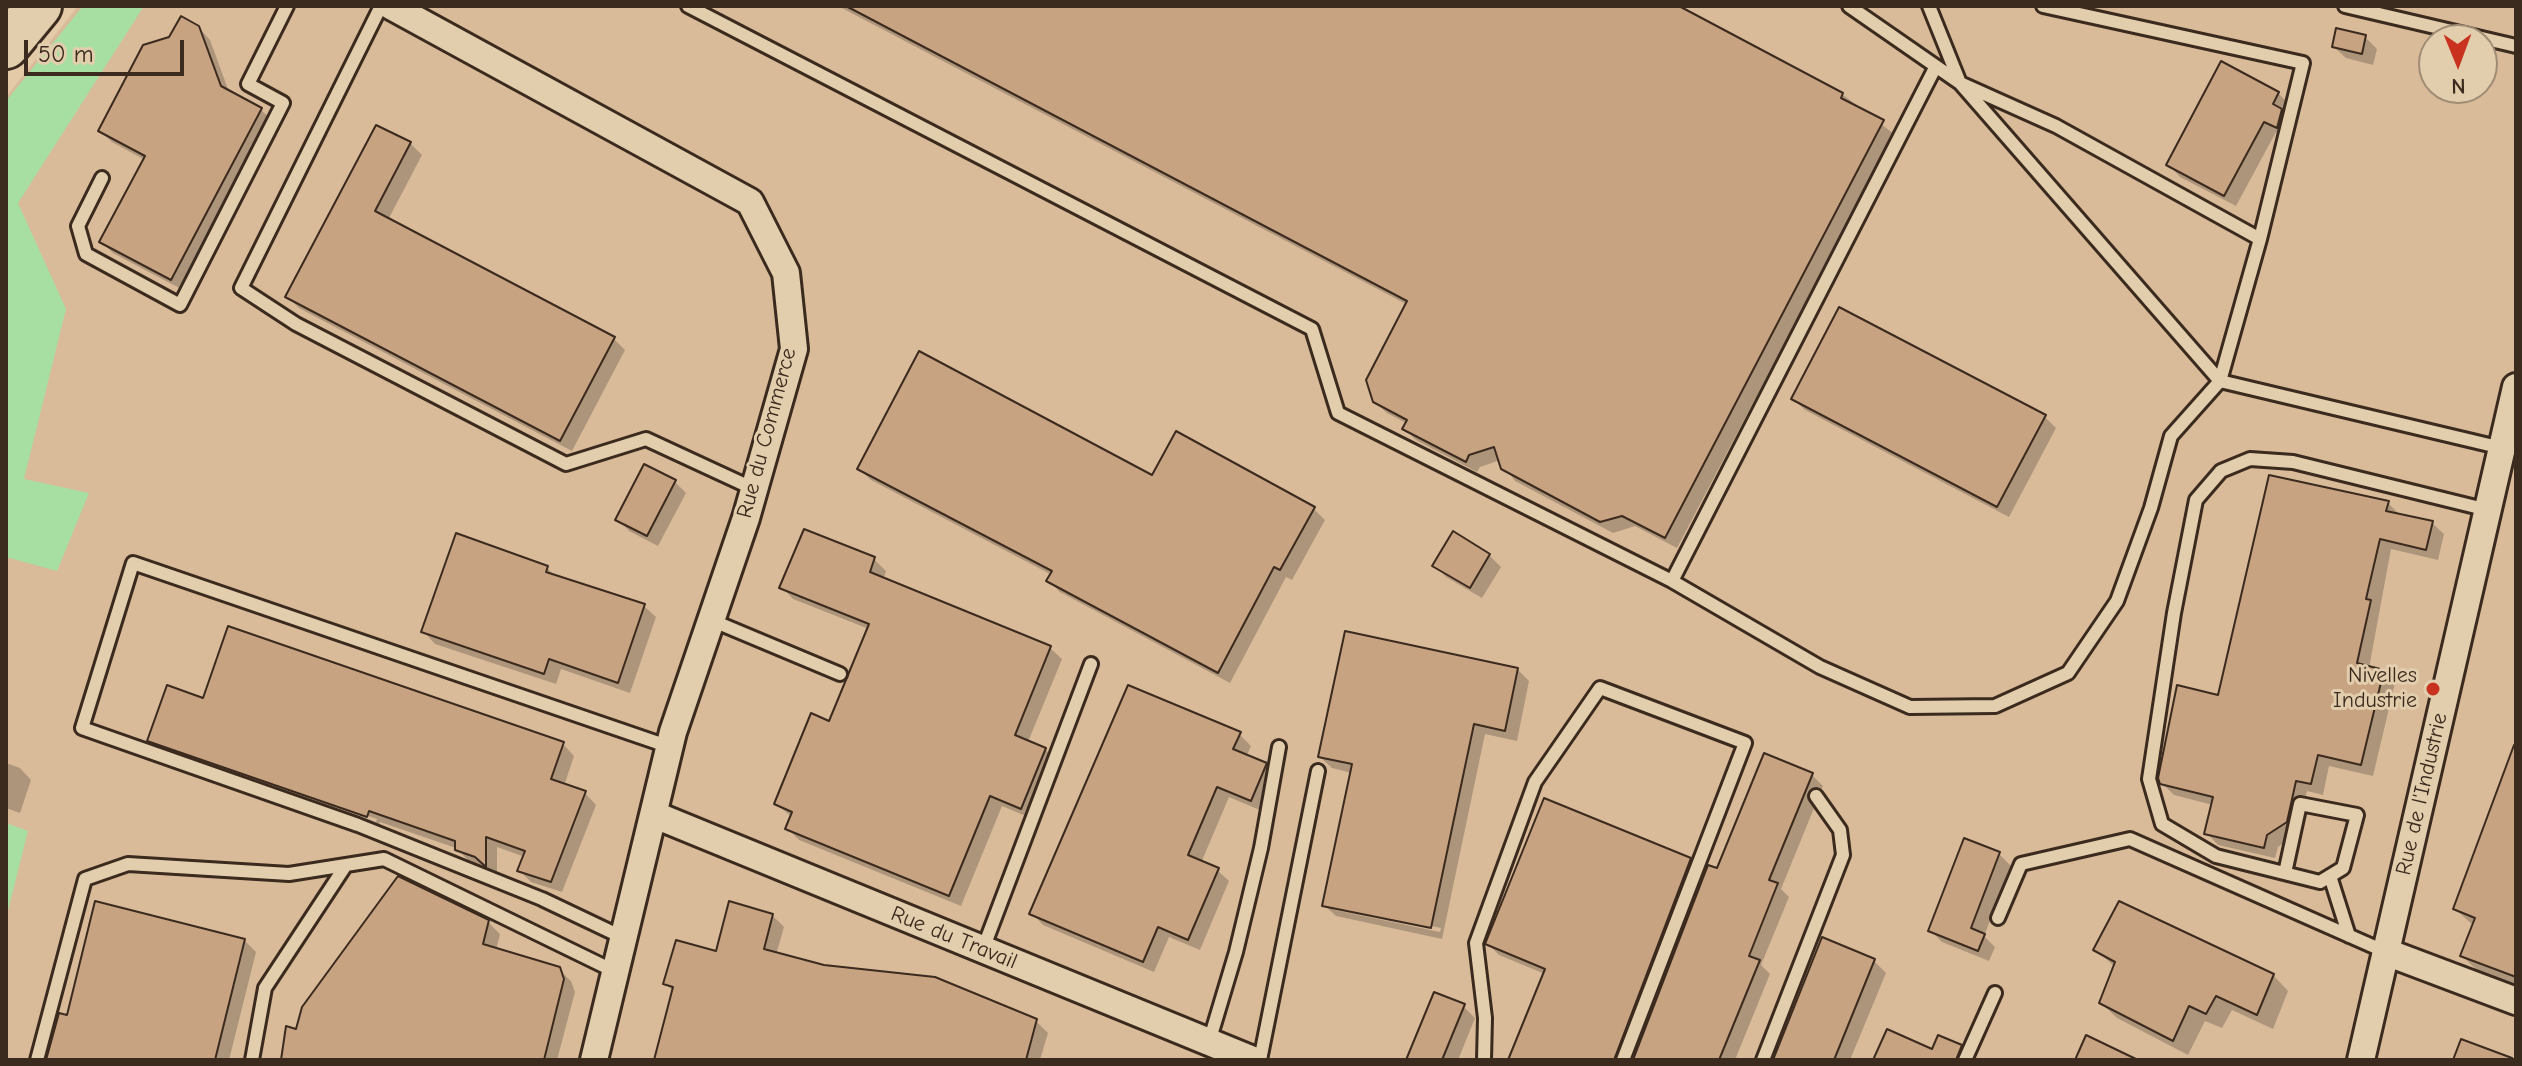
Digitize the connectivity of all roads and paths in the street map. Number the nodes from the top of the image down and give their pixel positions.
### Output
1 (39, 6) edge
2 (287, 6) edge
3 (381, 6) edge
4 (391, 6) edge
5 (688, 6) edge
6 (1849, 6) edge
7 (1929, 6) edge
8 (2043, 6) edge
9 (2345, 6) edge
10 (6, 46) edge
11 (2516, 46) edge
12 (1936, 66) junction
13 (1960, 83) junction
14 (102, 178) dead end
15 (2260, 239) junction
16 (2220, 381) junction
17 (2516, 387) edge
18 (2502, 448) junction
19 (754, 489) junction
20 (2488, 510) junction
21 (1672, 581) junction
22 (711, 620) junction
23 (1091, 664) dead end
24 (840, 674) dead end
25 (670, 747) junction
26 (1279, 747) dead end
27 (1318, 771) dead end
28 (1816, 796) dead end
29 (655, 815) junction
30 (346, 865) junction
31 (2285, 873) junction
32 (2330, 876) junction
33 (1998, 918) dead end
34 (2349, 936) junction
35 (624, 938) junction
36 (983, 950) junction
37 (2386, 952) junction
38 (616, 972) junction
39 (1995, 993) dead end
40 (2516, 1001) edge
41 (1209, 1042) junction
42 (37, 1060) edge
43 (252, 1060) edge
44 (594, 1060) edge
45 (1252, 1060) edge
46 (1484, 1060) edge
47 (1623, 1060) edge
48 (1763, 1060) edge
49 (1965, 1060) edge
50 (2361, 1060) edge

1 - 10 highway
2 - 14 lane
3 - 19 lane
4 - 19 street, Rue du Commerce
5 - 21 lane
6 - 12 lane
7 - 13 lane
8 - 15 lane
9 - 11 lane
12 - 13 lane
12 - 21 lane
13 - 15 lane
13 - 16 lane
15 - 16 lane
16 - 18 lane
16 - 21 lane
17 - 18 street, Rue de l'Industrie
18 - 20 street, Rue de l'Industrie
19 - 22 street, Rue du Commerce
20 - 31 lane
20 - 37 street, Rue de l'Industrie
22 - 24 lane
22 - 25 street, Rue du Commerce
23 - 36 lane
25 - 29 street, Rue du Commerce
25 - 35 lane
26 - 41 lane
27 - 45 lane
28 - 48 lane
29 - 35 street, Rue du Commerce
29 - 36 street, Rue du Travail
30 - 38 lane
30 - 42 lane
30 - 43 lane
31 - 32 lane
31 - 32 lane
32 - 34 lane
33 - 34 lane
34 - 37 lane
35 - 38 street, Rue du Commerce
36 - 41 street, Rue du Travail
37 - 40 street
37 - 50 street, Rue de l'Industrie
38 - 44 street, Rue du Commerce
39 - 49 lane
41 - 45 street, Rue du Travail
46 - 47 lane

